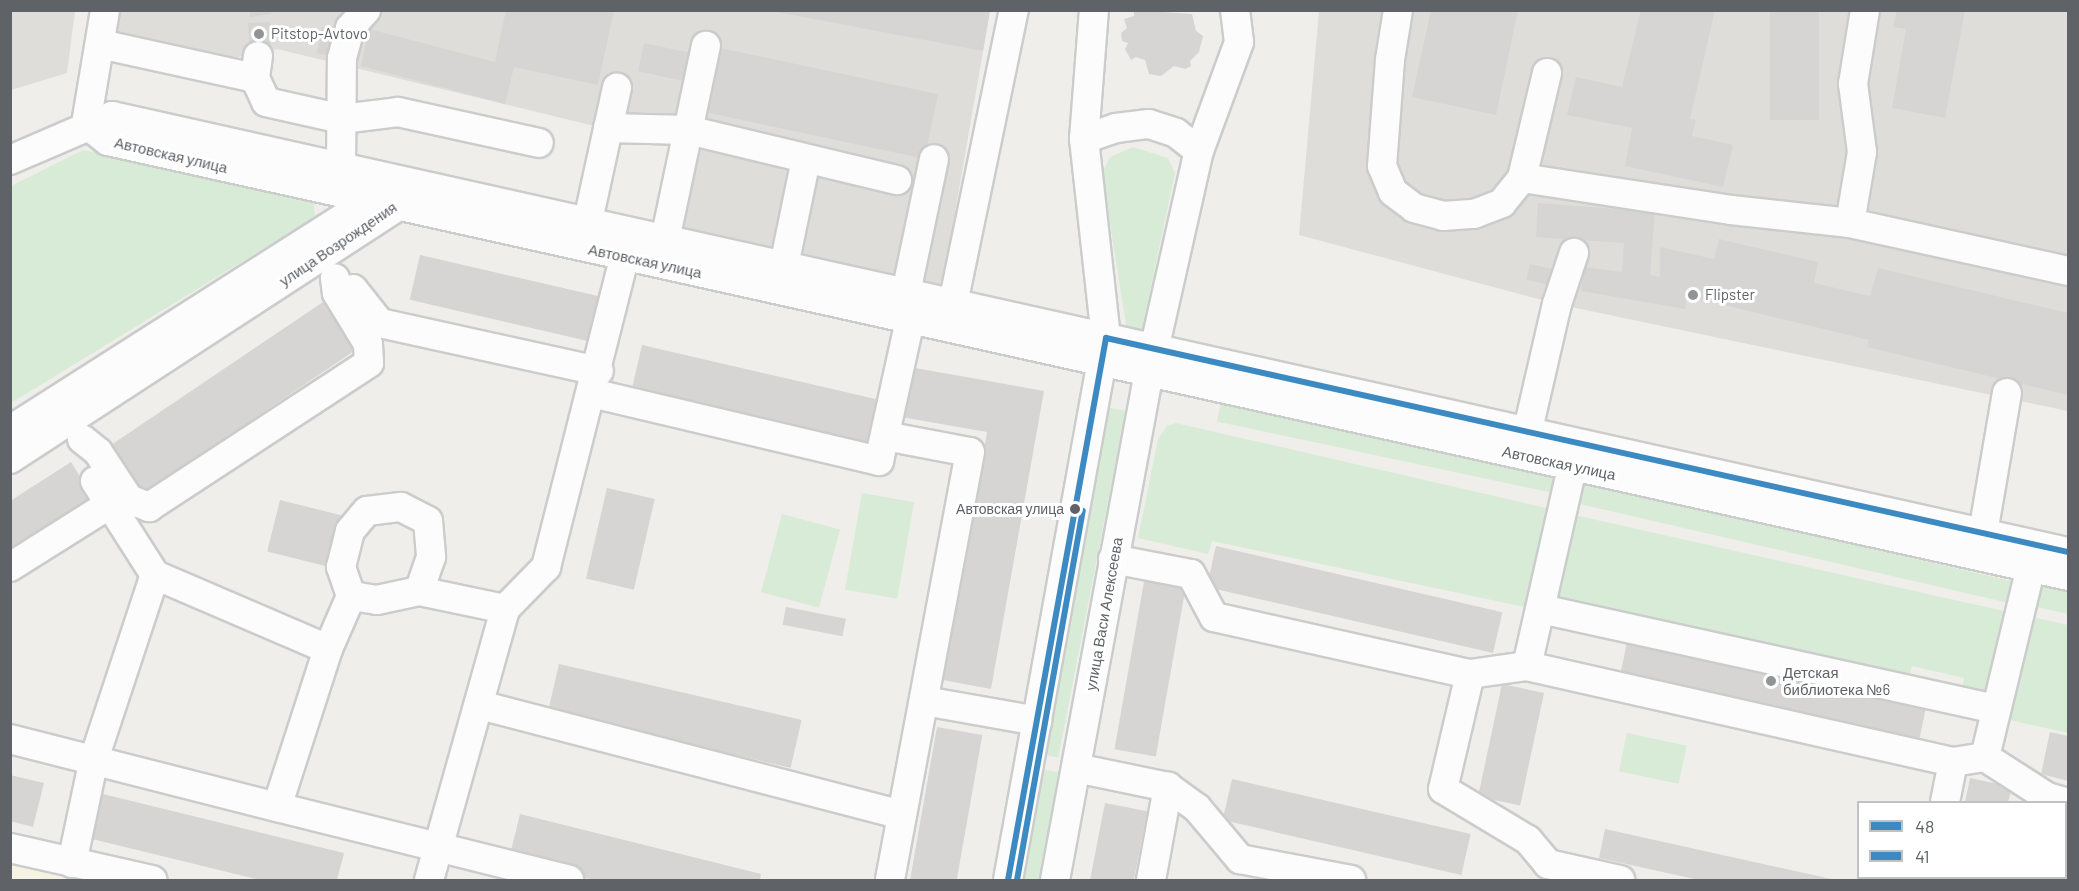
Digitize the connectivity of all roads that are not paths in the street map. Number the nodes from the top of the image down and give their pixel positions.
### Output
1 (105, 10) edge
2 (366, 10) edge
3 (1014, 10) edge
4 (1094, 10) edge
5 (1235, 10) edge
6 (1398, 10) edge
7 (1865, 10) edge
8 (99, 44) junction
9 (706, 46) dead end
10 (1547, 73) dead end
11 (617, 88) dead end
12 (342, 119) junction
13 (86, 124) junction
14 (608, 128) junction
15 (688, 130) junction
16 (1084, 139) junction
17 (539, 143) dead end
18 (1199, 151) junction
19 (14, 155) edge
20 (806, 159) junction
21 (934, 159) dead end
22 (341, 167) junction
23 (1522, 178) junction
24 (897, 180) dead end
25 (406, 194) junction
26 (368, 199) junction
27 (1850, 223) junction
28 (585, 235) junction
29 (628, 244) junction
30 (663, 252) junction
31 (1574, 253) dead end
32 (328, 267) junction
33 (2068, 271) edge
34 (781, 278) junction
35 (908, 306) junction
36 (950, 316) junction
37 (1103, 350) junction
38 (1152, 360) junction
39 (596, 382) junction
40 (2007, 393) dead end
41 (69, 420) junction
42 (10, 430) edge
43 (885, 436) junction
44 (1525, 443) junction
45 (1575, 454) junction
46 (10, 459) edge
47 (110, 504) junction
48 (1983, 533) junction
49 (2068, 552) edge
50 (2034, 557) junction
51 (1113, 559) junction
52 (10, 567) edge
53 (155, 575) junction
54 (2068, 576) edge
55 (419, 591) junction
56 (351, 596) junction
57 (504, 609) junction
58 (1541, 609) junction
59 (328, 649) junction
60 (1527, 666) junction
61 (1470, 674) junction
62 (924, 701) junction
63 (480, 705) junction
64 (1996, 709) junction
65 (1037, 721) junction
66 (10, 739) edge
67 (1985, 757) junction
68 (94, 759) junction
69 (1953, 762) junction
70 (1076, 768) junction
71 (1168, 787) junction
72 (1945, 801) edge
73 (2061, 801) edge
74 (277, 807) junction
75 (902, 816) junction
76 (10, 848) edge
77 (436, 848) junction
78 (72, 863) junction
79 (1543, 872) edge
80 (152, 880) edge
81 (429, 880) edge
82 (569, 880) edge
83 (890, 880) edge
84 (1008, 880) edge
85 (1055, 880) edge
86 (1151, 880) edge
87 (1351, 880) edge
88 (1620, 880) edge

1 - 8 street
2 - 12 street
3 - 36 street
4 - 16 street
5 - 18 street, улица Васи Алексеева
6 - 23 street
7 - 27 street
8 - 12 street
8 - 13 street
9 - 15 street
10 - 23 street
11 - 14 street
12 - 17 street
12 - 22 street
13 - 19 street
13 - 22 street, Автовская улица
13 - 26 street, Автовская улица
14 - 15 street
14 - 28 street
15 - 20 street
15 - 30 street
16 - 18 street
16 - 37 street
18 - 38 street, улица Васи Алексеева
20 - 24 street
20 - 34 street
21 - 35 street
22 - 25 street, Автовская улица
23 - 27 street
25 - 26 street, Автовская улица
25 - 28 street, Автовская улица
25 - 32 street, улица Возрождения
26 - 41 street, улица Возрождения
27 - 33 street
28 - 29 street, Автовская улица
29 - 30 street, Автовская улица
29 - 39 street
30 - 34 street, Автовская улица
31 - 44 street
32 - 39 street
32 - 41 street, улица Возрождения
32 - 41 street
34 - 35 street, Автовская улица
35 - 36 street, Автовская улица
35 - 43 street
36 - 37 street, Автовская улица
37 - 38 street, Автовская улица
37 - 65 street
38 - 44 street, Автовская улица
38 - 51 street, улица Васи Алексеева
39 - 43 street
39 - 57 street
40 - 48 street
41 - 42 street, улица Возрождения
41 - 46 street, улица Возрождения
41 - 47 street
43 - 62 street
44 - 45 street, Автовская улица
45 - 48 street, Автовская улица
45 - 50 street, Автовская улица
45 - 58 street
47 - 52 street
47 - 53 street
48 - 50 street, Автовская улица
49 - 50 street, Автовская улица
50 - 54 street, Автовская улица
50 - 64 street
51 - 61 street
51 - 70 street, улица Васи Алексеева
53 - 59 street
53 - 68 street
55 - 56 street
55 - 56 street
55 - 57 street
56 - 59 street
57 - 63 street
58 - 60 street
58 - 64 street
59 - 74 street
60 - 61 street
60 - 69 street
61 - 79 street
62 - 65 street
62 - 75 street
63 - 75 street
63 - 77 street
64 - 67 street
65 - 84 street
66 - 68 street
67 - 69 street
67 - 73 street
68 - 74 street
68 - 78 street
69 - 72 street
70 - 71 street
70 - 85 street, улица Васи Алексеева
71 - 86 street
71 - 87 street
74 - 77 street
75 - 83 street
76 - 78 street
77 - 81 street
77 - 82 street
78 - 80 street
79 - 88 street

